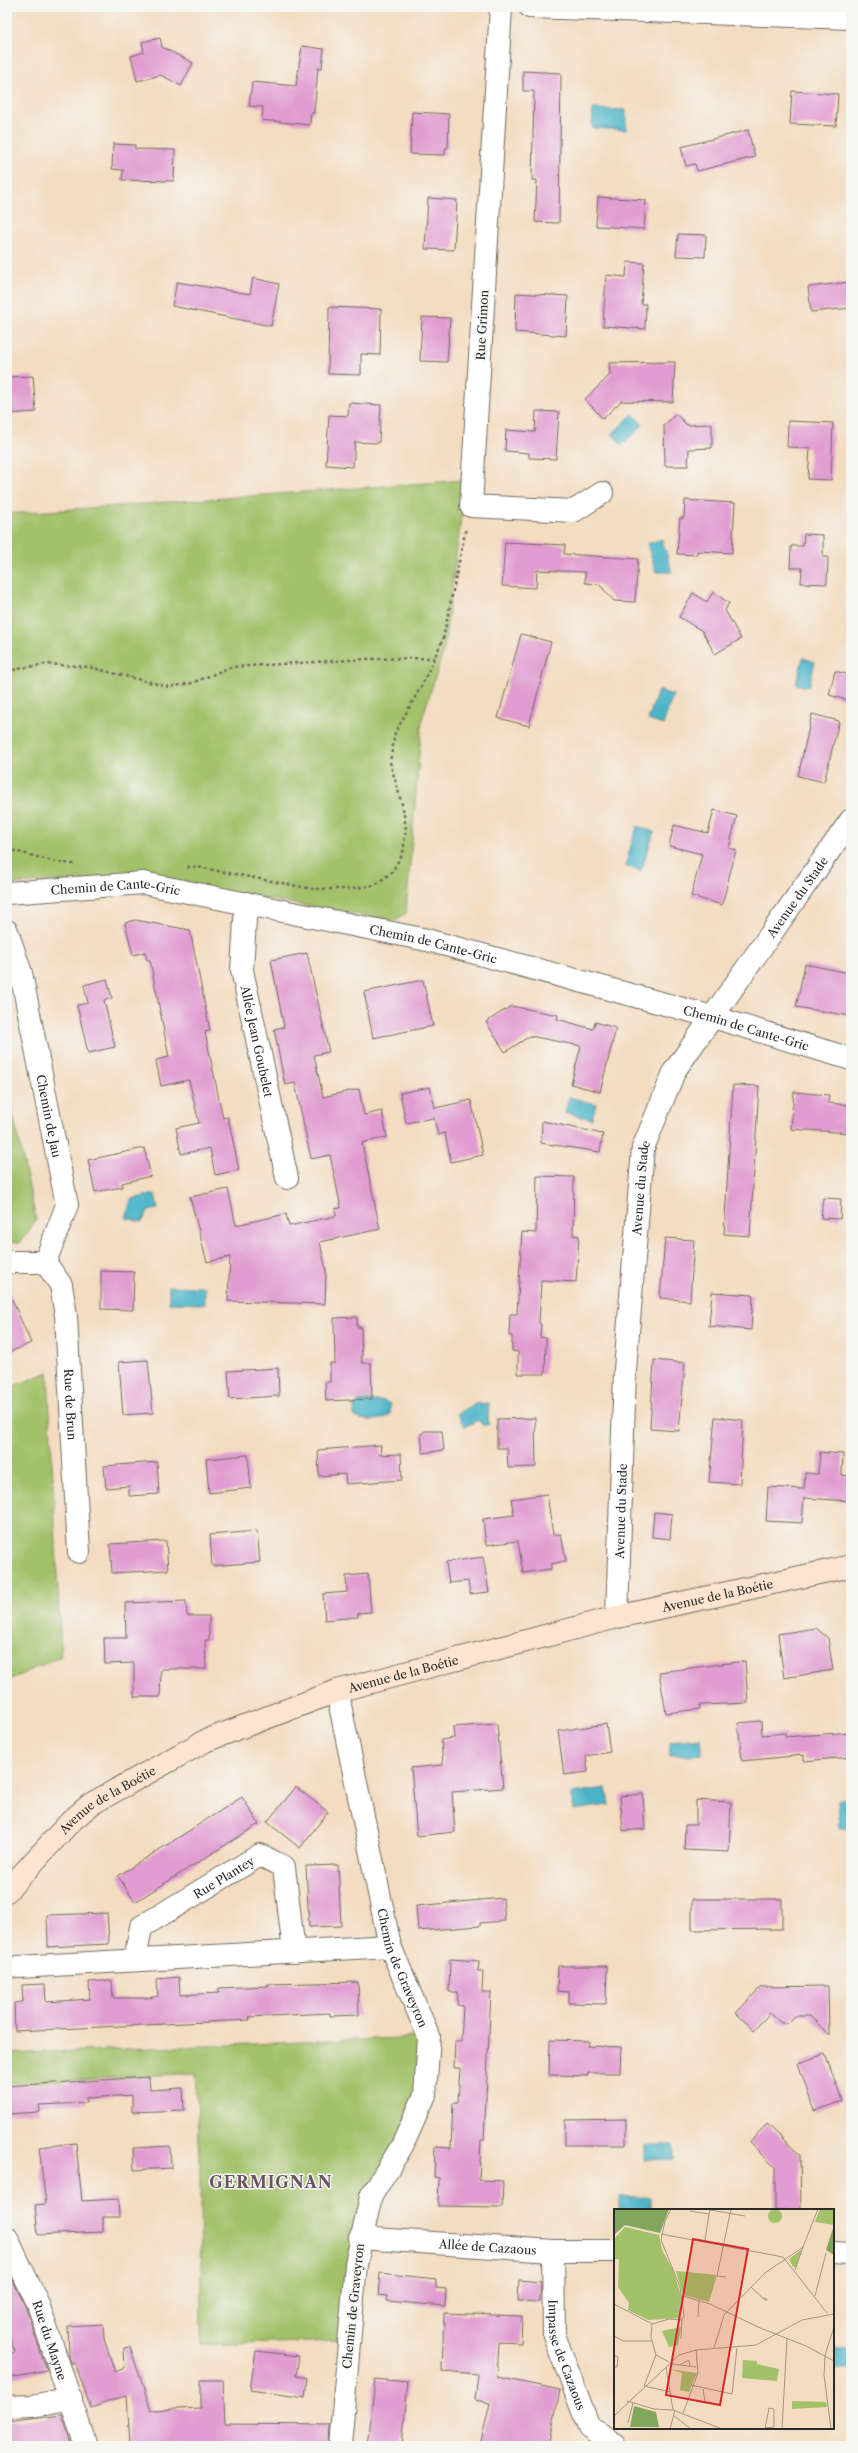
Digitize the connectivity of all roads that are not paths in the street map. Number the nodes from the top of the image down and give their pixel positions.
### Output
1 (501, 7) edge
2 (530, 7) edge
3 (851, 18) edge
4 (602, 493) dead end
5 (851, 820) edge
6 (7, 894) edge
7 (246, 904) junction
8 (7, 931) edge
9 (713, 1017) junction
10 (851, 1059) edge
11 (287, 1178) dead end
12 (7, 1262) edge
13 (45, 1262) junction
14 (79, 1552) dead end
15 (851, 1566) edge
16 (617, 1617) junction
17 (337, 1691) junction
18 (7, 1891) edge
19 (390, 1946) junction
20 (294, 1952) junction
21 (135, 1960) junction
22 (18, 1967) dead end
23 (7, 2238) edge
24 (360, 2238) junction
25 (553, 2251) junction
26 (614, 2252) edge
27 (834, 2253) edge
28 (851, 2254) edge
29 (71, 2398) junction
30 (7, 2407) edge
31 (614, 2445) dead end
32 (86, 2446) edge
33 (340, 2446) edge

1 - 4 street, Rue Grimon
2 - 3 street
5 - 9 street, Avenue du Stade
6 - 7 street, Chemin de Cante-Gric
7 - 9 street, Chemin de Cante-Gric
7 - 11 street, Allée Jean Goubelet
8 - 13 street, Chemin de Jau
9 - 10 street, Chemin de Cante-Gric
9 - 16 street, Avenue du Stade
12 - 13 street
13 - 14 street, Rue de Brun
15 - 16 main road, Avenue de la Boétie
16 - 17 main road, Avenue de la Boétie
17 - 18 main road, Avenue de la Boétie
17 - 19 street, Chemin de Graveyron
19 - 20 street
19 - 24 street, Chemin de Graveyron
20 - 21 street
20 - 21 street, Rue Plantey
21 - 22 street
23 - 29 street, Rue du Mayne
24 - 25 street, Allée de Cazaous
24 - 33 street, Chemin de Graveyron
25 - 26 street, Allée de Cazaous
25 - 31 street, Impasse de Cazaous
27 - 28 street
29 - 30 street
29 - 32 street, Rue du Mayne

